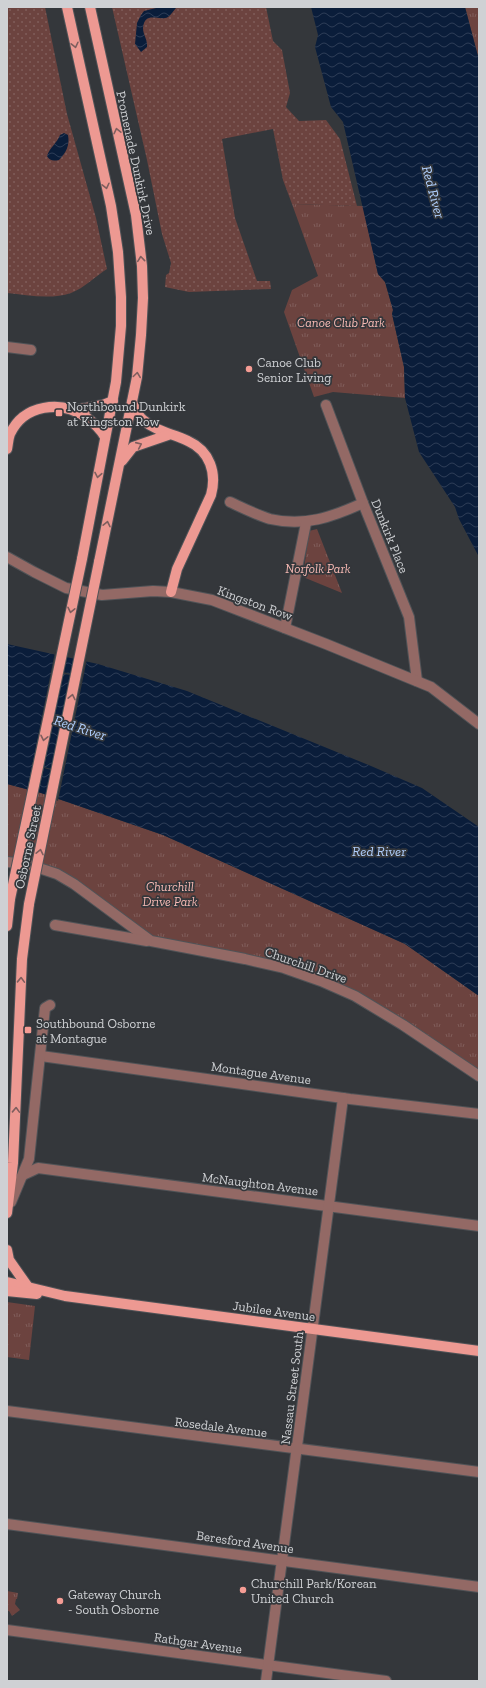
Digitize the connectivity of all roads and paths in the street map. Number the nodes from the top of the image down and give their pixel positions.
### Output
1 (66, 7) edge
2 (90, 7) edge
3 (7, 347) edge
4 (31, 350) dead end
5 (113, 401) junction
6 (132, 402) junction
7 (326, 405) dead end
8 (75, 410) junction
9 (168, 435) junction
10 (105, 436) junction
11 (7, 449) edge
12 (118, 468) junction
13 (230, 502) dead end
14 (363, 503) junction
15 (306, 523) junction
16 (7, 557) edge
17 (99, 562) joint
18 (171, 592) junction
19 (285, 628) junction
20 (417, 681) junction
21 (479, 724) edge
22 (7, 862) edge
23 (55, 925) dead end
24 (7, 926) edge
25 (151, 941) junction
26 (50, 1005) dead end
27 (40, 1056) junction
28 (479, 1076) edge
29 (343, 1098) junction
30 (479, 1105) edge
31 (475, 1113) edge
32 (29, 1159) junction
33 (38, 1168) junction
34 (23, 1175) junction
35 (328, 1206) junction
36 (7, 1213) edge
37 (479, 1226) edge
38 (7, 1250) edge
39 (7, 1282) edge
40 (28, 1288) junction
41 (7, 1291) edge
42 (65, 1296) junction
43 (312, 1329) junction
44 (479, 1351) edge
45 (7, 1412) edge
46 (297, 1450) junction
47 (479, 1472) edge
48 (7, 1524) edge
49 (282, 1560) junction
50 (479, 1587) edge
51 (7, 1630) edge
52 (268, 1665) junction
53 (266, 1681) edge
54 (386, 1681) edge

1 -> 5 main road
6 -> 2 main road, Promenade Dunkirk Drive
3 - 4 street
5 - 8 main road
5 - 10 main road
6 - 9 main road
6 - 12 main road, Promenade Dunkirk Drive
7 - 14 street, Dunkirk Place
8 - 10 main road
8 - 11 main road
12 -> 9 main road
9 - 18 main road
10 -> 24 main road, Osborne Street, bridge
17 -> 12 main road, Promenade Dunkirk Drive
13 - 15 street
14 - 15 street
14 - 20 street, Dunkirk Place
15 - 19 street
16 - 18 street, Kingston Row
36 -> 17 main road, Osborne Street, bridge
18 - 19 street, Kingston Row
19 - 20 street, Kingston Row
20 - 21 street, Kingston Row
22 - 25 street, Churchill Drive
23 - 25 street, Churchill Drive
25 - 28 street, Churchill Drive
26 - 27 street, Osborne Street
27 - 29 street, Montague Avenue
27 - 32 street, Osborne Street
29 - 31 street, Montague Avenue
29 - 35 street, Nassau Street South
30 - 31 street
32 - 33 street
32 - 34 street, Osborne Street
33 - 34 street
33 - 35 street, McNaughton Avenue
34 - 36 street, Osborne Street
35 - 37 street, McNaughton Avenue
35 - 43 street, Nassau Street South
38 - 40 main road
39 - 40 main road, Jubilee Avenue
40 - 42 main road, Jubilee Avenue
41 - 42 main road, Jubilee Avenue
42 - 43 main road, Jubilee Avenue
43 - 44 main road, Jubilee Avenue
43 - 46 street, Nassau Street South
45 - 46 street, Rosedale Avenue
46 - 47 street, Rosedale Avenue
46 - 49 street, Nassau Street South
48 - 49 street, Beresford Avenue
49 - 50 street, Beresford Avenue
49 - 52 street, Nassau Street South
51 - 52 street, Rathgar Avenue
52 - 53 street, Nassau Street South
52 - 54 street, Rathgar Avenue

